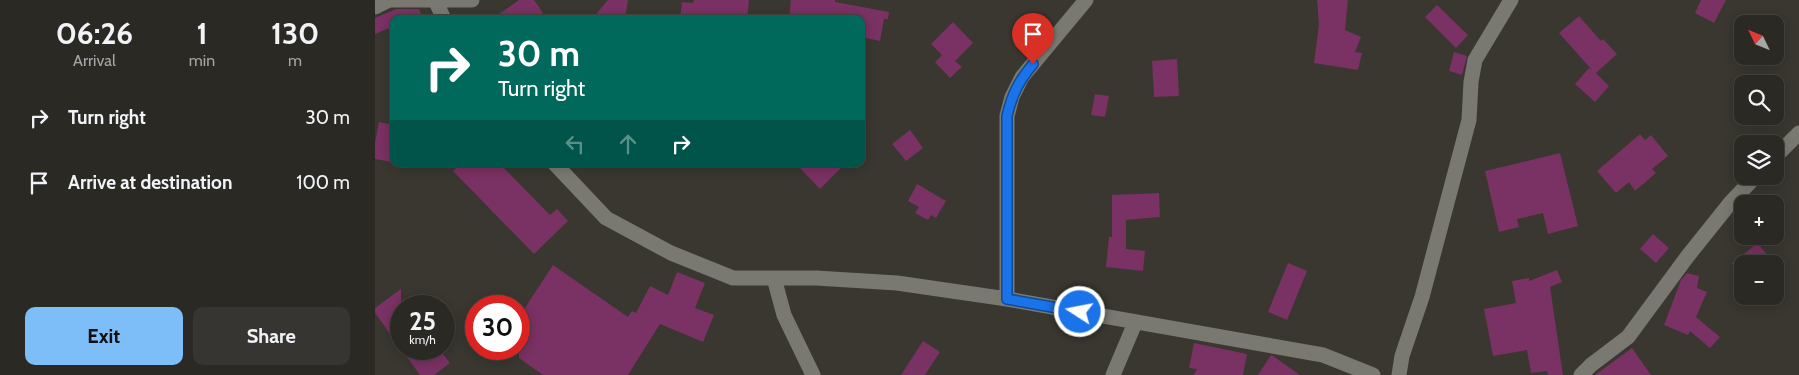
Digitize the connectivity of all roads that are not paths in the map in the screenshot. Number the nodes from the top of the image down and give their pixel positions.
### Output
1 (435, 0) edge
2 (472, 0) edge
3 (1086, 0) edge
4 (1511, 0) edge
5 (375, 6) edge
6 (442, 15) edge
7 (1799, 133) edge
8 (1784, 148) edge
9 (558, 167) edge
10 (1747, 185) edge
11 (774, 278) junction
12 (1007, 299) junction
13 (1135, 323) junction
14 (813, 375) edge
15 (1113, 375) edge
16 (1373, 375) edge
17 (1399, 375) edge
18 (1581, 375) edge

1 - 2 street
1 - 5 street
1 - 6 street
3 - 12 street
4 - 17 street
7 - 8 street
9 - 11 street
10 - 18 street
11 - 12 street
11 - 14 street
12 - 13 street
13 - 15 street
13 - 16 street

